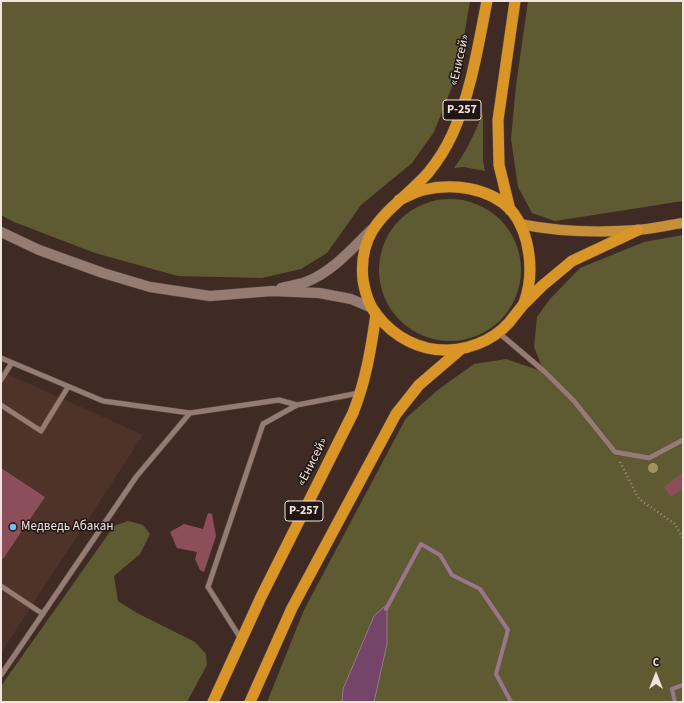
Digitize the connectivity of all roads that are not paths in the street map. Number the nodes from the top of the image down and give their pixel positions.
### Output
1 (487, 1) edge
2 (515, 1) edge
3 (399, 200) junction
4 (510, 210) junction
5 (683, 223) edge
6 (520, 224) junction
7 (373, 228) junction
8 (638, 230) junction
9 (1, 232) edge
10 (272, 291) junction
11 (523, 304) junction
12 (374, 311) junction
13 (499, 333) junction
14 (461, 350) junction
15 (1, 358) edge
16 (11, 364) junction
17 (1, 380) edge
18 (68, 387) junction
19 (361, 392) junction
20 (1, 405) edge
21 (297, 405) junction
22 (190, 413) junction
23 (683, 440) edge
24 (1, 586) edge
25 (43, 614) junction
26 (242, 640) junction
27 (1, 676) edge
28 (213, 702) edge
29 (250, 702) edge

1 - 3 highway, «Енисей» / Р-257
2 - 4 highway, «Енисей» / Р-257
3 - 4 highway, «Енисей» / Р-257
3 - 7 highway, «Енисей» / Р-257
4 - 6 highway, «Енисей» / Р-257
5 - 8 main road
6 - 8 main road
6 - 11 highway, «Енисей» / Р-257
7 - 10 street
7 - 12 highway, «Енисей» / Р-257
8 - 11 highway
9 - 10 street
10 - 12 street
11 - 13 highway, «Енисей» / Р-257
12 - 14 highway, «Енисей» / Р-257
12 - 19 highway, «Енисей» / Р-257
13 - 14 highway, «Енисей» / Р-257
13 - 23 lane
14 - 29 highway, «Енисей» / Р-257
15 - 16 lane
16 - 17 lane
16 - 18 lane
18 - 20 lane
18 - 22 lane
19 - 21 lane
19 - 26 highway, «Енисей» / Р-257
21 - 22 lane
21 - 26 lane
22 - 25 lane
24 - 25 lane
25 - 27 lane
26 - 28 highway, «Енисей» / Р-257

